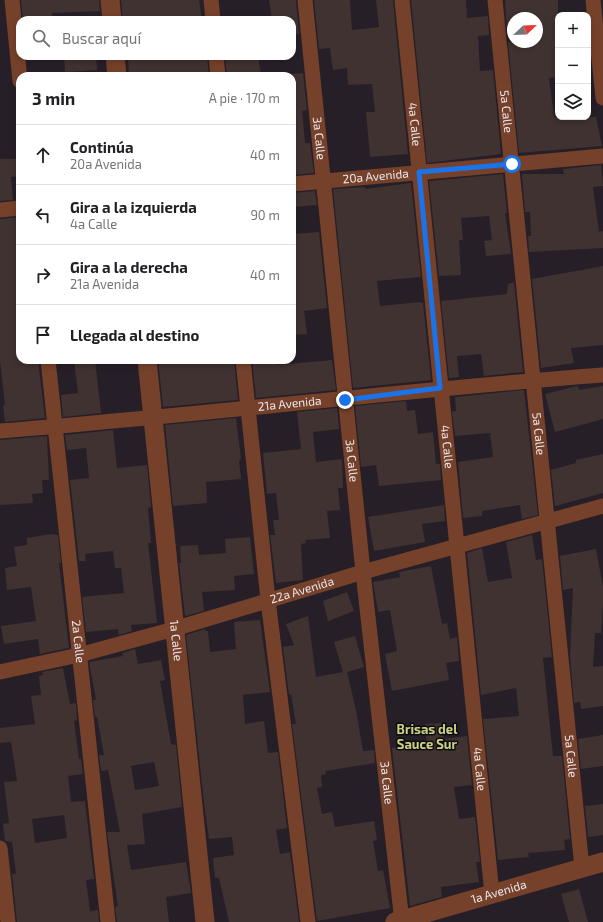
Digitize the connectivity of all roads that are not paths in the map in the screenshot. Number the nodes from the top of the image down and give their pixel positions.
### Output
1 (12, 0) edge
2 (110, 0) edge
3 (211, 0) edge
4 (305, 0) edge
5 (402, 0) edge
6 (495, 0) edge
7 (593, 0) edge
8 (112, 16) edge
9 (213, 16) edge
10 (16, 40) edge
11 (18, 60) edge
12 (115, 60) edge
13 (216, 60) edge
14 (19, 72) edge
15 (117, 72) edge
16 (218, 72) edge
17 (603, 98) edge
18 (603, 156) edge
19 (512, 164) junction
20 (419, 172) junction
21 (322, 181) junction
22 (296, 184) edge
23 (16, 208) edge
24 (0, 210) edge
25 (48, 364) edge
26 (147, 364) edge
27 (244, 364) edge
28 (603, 375) edge
29 (534, 380) junction
30 (440, 388) junction
31 (345, 400) junction
32 (248, 408) junction
33 (153, 416) junction
34 (55, 426) junction
35 (0, 431) edge
36 (603, 506) edge
37 (548, 521) junction
38 (456, 546) junction
39 (363, 572) junction
40 (268, 600) junction
41 (174, 630) junction
42 (79, 655) junction
43 (0, 672) edge
44 (0, 848) edge
45 (603, 862) edge
46 (582, 868) junction
47 (492, 894) junction
48 (399, 921) edge
49 (8, 922) edge
50 (108, 922) edge
51 (205, 922) edge
52 (308, 922) edge

1 - 10 street
2 - 8 street
3 - 9 street
4 - 21 street, 3a Calle
5 - 20 street, 4a Calle
6 - 19 street, 5a Calle
7 - 17 street
11 - 14 street
12 - 15 street
13 - 16 street
18 - 19 street, 20a Avenida
19 - 20 street, 20a Avenida
19 - 29 street, 5a Calle
20 - 21 street, 20a Avenida
20 - 30 street, 4a Calle
21 - 22 street, 20a Avenida
21 - 31 street, 3a Calle
23 - 24 street
25 - 34 street, 2a Calle
26 - 33 street, 1a Calle
27 - 32 street
28 - 29 street, 21a Avenida
29 - 30 street, 21a Avenida
29 - 37 street, 5a Calle
30 - 31 street, 21a Avenida
30 - 38 street, 4a Calle
31 - 32 street, 21a Avenida
31 - 39 street, 3a Calle
32 - 33 street, 21a Avenida
32 - 40 street
33 - 34 street, 21a Avenida
33 - 41 street, 1a Calle
34 - 35 street, 21a Avenida
34 - 42 street, 2a Calle
36 - 37 street, 22a Avenida
37 - 38 street, 22a Avenida
37 - 46 street, 5a Calle
38 - 39 street, 22a Avenida
38 - 47 street, 4a Calle
39 - 40 street, 22a Avenida
39 - 48 street, 3a Calle
40 - 41 street, 22a Avenida
40 - 52 street
41 - 42 street, 22a Avenida
41 - 51 street, 1a Calle
42 - 43 street, 22a Avenida
42 - 50 street, 2a Calle
44 - 49 street
45 - 46 street, 1a Avenida
46 - 47 street, 1a Avenida
47 - 48 street, 1a Avenida

